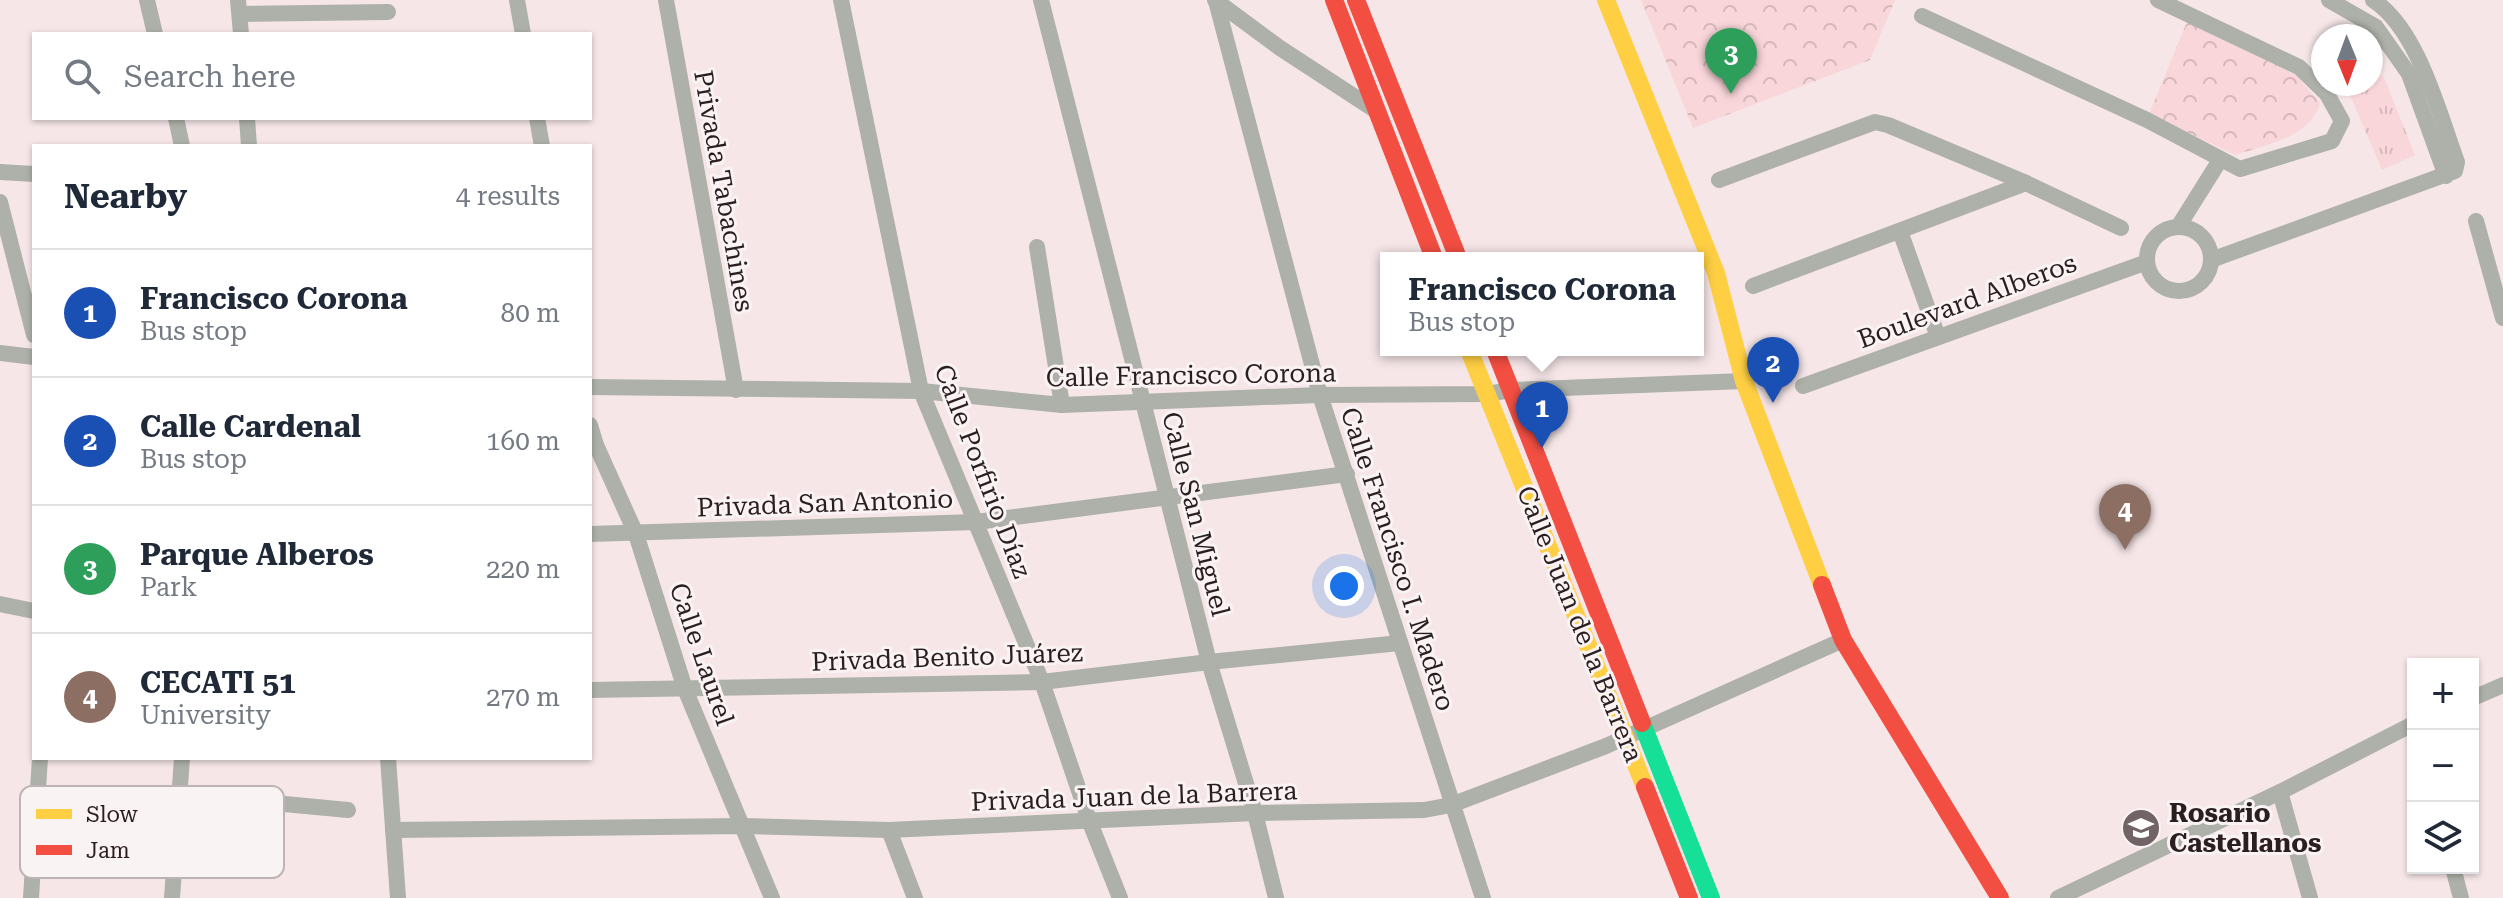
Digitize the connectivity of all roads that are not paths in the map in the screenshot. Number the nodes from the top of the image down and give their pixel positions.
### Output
1 (147, 0) edge
2 (517, 0) edge
3 (666, 0) edge
4 (841, 0) edge
5 (1041, 0) edge
6 (1215, 0) edge
7 (1334, 0) edge
8 (1356, 0) edge
9 (1606, 0) edge
10 (2158, 0) edge
11 (2329, 0) edge
12 (2384, 3) edge
13 (239, 7) edge
14 (388, 12) dead end
15 (1922, 16) dead end
16 (2371, 24) edge
17 (2377, 24) edge
18 (155, 32) edge
19 (241, 32) edge
20 (523, 32) edge
21 (2383, 37) edge
22 (1398, 107) junction
23 (1377, 112) junction
24 (176, 120) edge
25 (247, 120) edge
26 (537, 120) edge
27 (182, 144) edge
28 (249, 144) edge
29 (542, 144) edge
30 (2220, 160) junction
31 (0, 172) edge
32 (32, 174) edge
33 (2446, 176) junction
34 (1719, 180) dead end
35 (2026, 183) junction
36 (0, 202) edge
37 (2476, 221) dead end
38 (2178, 227) junction
39 (2121, 228) dead end
40 (1900, 231) junction
41 (1037, 247) dead end
42 (1432, 252) edge
43 (1456, 252) edge
44 (2211, 260) junction
45 (2147, 262) junction
46 (1753, 286) dead end
47 (2503, 318) edge
48 (32, 327) edge
49 (1938, 337) junction
50 (0, 353) edge
51 (1471, 356) edge
52 (1497, 356) edge
53 (32, 357) edge
54 (1744, 381) junction
55 (1803, 386) dead end
56 (592, 387) edge
57 (736, 390) junction
58 (1511, 390) junction
59 (921, 391) junction
60 (1487, 394) junction
61 (1320, 395) junction
62 (1143, 404) junction
63 (1062, 405) junction
64 (592, 430) edge
65 (1347, 474) junction
66 (1166, 498) junction
67 (976, 522) junction
68 (592, 534) edge
69 (636, 534) junction
70 (0, 604) edge
71 (32, 611) edge
72 (1843, 640) junction
73 (1400, 643) junction
74 (1209, 662) junction
75 (1042, 682) junction
76 (2503, 685) edge
77 (685, 689) junction
78 (592, 690) edge
79 (2479, 695) edge
80 (2407, 727) edge
81 (1635, 733) junction
82 (40, 760) edge
83 (182, 760) edge
84 (388, 760) edge
85 (38, 786) edge
86 (179, 786) edge
87 (2280, 792) junction
88 (284, 804) edge
89 (1451, 805) junction
90 (348, 810) dead end
91 (1255, 813) junction
92 (1089, 820) junction
93 (742, 826) junction
94 (393, 830) junction
95 (889, 830) junction
96 (2455, 874) edge
97 (32, 878) edge
98 (173, 878) edge
99 (31, 898) edge
100 (172, 898) edge
101 (398, 898) edge
102 (772, 898) edge
103 (915, 898) edge
104 (1120, 898) edge
105 (1276, 898) edge
106 (1483, 898) edge
107 (1689, 898) edge
108 (1711, 898) edge
109 (2000, 898) edge
110 (2058, 898) edge
111 (2310, 898) edge
112 (2461, 898) edge

1 - 18 street
2 - 20 street
3 - 57 street, Privada Tabachines
4 - 59 street, Calle Porfirio Díaz
5 - 62 street, Calle San Miguel
6 - 23 street
6 - 61 street, Calle Francisco I. Madero
7 - 23 main road
8 - 22 main road
9 - 54 main road
10 - 30 street
11 - 16 street
12 - 17 street
12 - 33 street
13 - 14 street
13 - 19 street
15 - 30 street
21 - 33 street
22 - 23 street
22 - 43 main road
23 - 42 main road
24 - 27 street
25 - 28 street
26 - 29 street
30 - 38 street
31 - 32 street
33 - 44 street
34 - 35 street
35 - 39 street
35 - 40 street
36 - 48 street
37 - 47 street
38 - 44 street
38 - 45 street
40 - 46 street
40 - 49 street
41 - 63 street
44 - 45 street
45 - 49 street, Boulevard Alberos
49 - 55 street, Boulevard Alberos
50 - 53 street
51 - 60 main road, Calle Juan de la Barrera
52 - 58 main road, Calle Juan de la Barrera
54 - 58 street, Calle Francisco Corona
54 - 72 main road
56 - 57 street, Calle Francisco Corona
57 - 59 street, Calle Francisco Corona
58 - 60 street, Calle Francisco Corona
58 - 81 main road, Calle Juan de la Barrera
59 - 63 street, Calle Francisco Corona
59 - 67 street, Calle Porfirio Díaz
60 - 61 street, Calle Francisco Corona
60 - 81 main road, Calle Juan de la Barrera
61 - 62 street, Calle Francisco Corona
61 - 65 street, Calle Francisco I. Madero
62 - 63 street, Calle Francisco Corona
62 - 66 street, Calle San Miguel
64 - 69 street, Calle Laurel
65 - 66 street, Privada San Antonio
65 - 73 street, Calle Francisco I. Madero
66 - 67 street, Privada San Antonio
66 - 74 street, Calle San Miguel
67 - 69 street, Privada San Antonio
67 - 75 street, Calle Porfirio Díaz
68 - 69 street, Privada San Antonio
69 - 77 street, Calle Laurel
70 - 71 street
72 - 81 street, Privada Juan de la Barrera
72 - 109 main road
73 - 74 street, Privada Benito Juárez
73 - 89 street, Calle Francisco I. Madero
74 - 75 street, Privada Benito Juárez
74 - 91 street, Calle San Miguel
75 - 77 street, Privada Benito Juárez
75 - 92 street, Calle Porfirio Díaz
76 - 79 street
77 - 78 street, Privada Benito Juárez
77 - 93 street, Calle Laurel
80 - 87 street
81 - 89 street, Privada Juan de la Barrera
81 - 107 main road, Calle Juan de la Barrera
81 - 108 main road, Calle Juan de la Barrera
82 - 85 street
83 - 86 street
84 - 94 street
87 - 110 street
87 - 111 street
88 - 90 street
89 - 91 street, Privada Juan de la Barrera
89 - 106 street, Calle Francisco I. Madero
91 - 92 street, Privada Juan de la Barrera
91 - 105 street, Calle San Miguel
92 - 95 street, Privada Juan de la Barrera
92 - 104 street, Calle Porfirio Díaz
93 - 94 street, Privada Juan de la Barrera
93 - 95 street, Privada Juan de la Barrera
93 - 102 street, Calle Laurel
94 - 101 street
95 - 103 street
96 - 112 street
97 - 99 street
98 - 100 street

